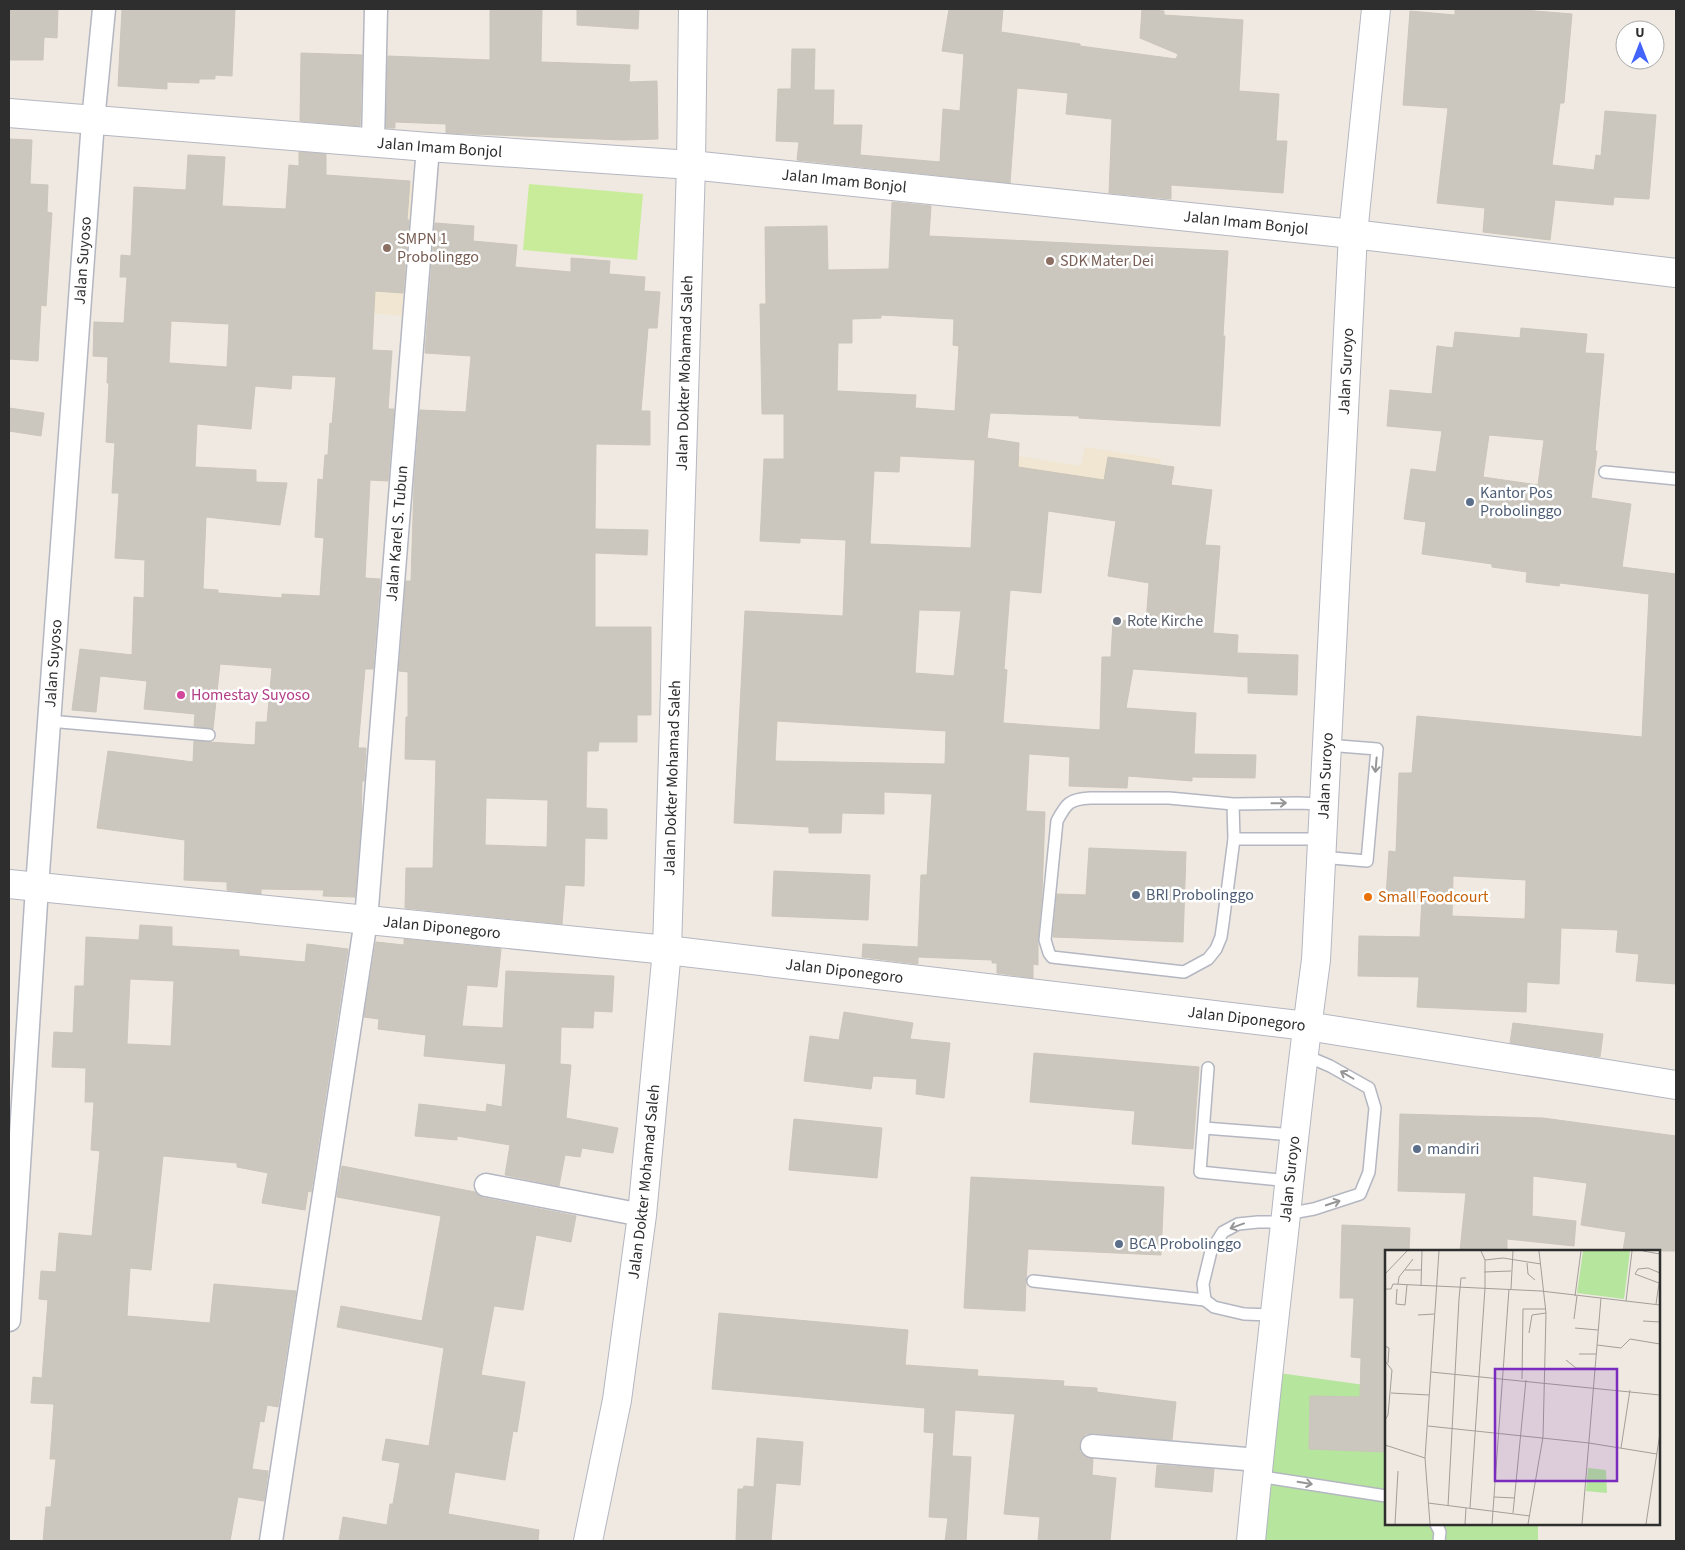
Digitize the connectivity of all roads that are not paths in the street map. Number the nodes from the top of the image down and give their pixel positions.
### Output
1 (104, 9) edge
2 (376, 9) edge
3 (693, 9) edge
4 (1376, 9) edge
5 (9, 113) edge
6 (93, 121) junction
7 (373, 142) junction
8 (428, 147) junction
9 (691, 165) junction
10 (1353, 234) junction
11 (1676, 273) edge
12 (1605, 472) dead end
13 (1676, 479) edge
14 (49, 721) junction
15 (208, 735) dead end
16 (1327, 745) junction
17 (1233, 804) junction
18 (1324, 804) junction
19 (1234, 839) junction
20 (1322, 848) junction
21 (9, 884) edge
22 (37, 887) junction
23 (366, 920) junction
24 (668, 950) junction
25 (1307, 1026) junction
26 (1303, 1054) junction
27 (1208, 1068) dead end
28 (1676, 1085) edge
29 (1204, 1128) junction
30 (1294, 1135) junction
31 (1289, 1181) junction
32 (486, 1185) dead end
33 (642, 1215) junction
34 (1285, 1218) junction
35 (1033, 1281) dead end
36 (1205, 1300) junction
37 (1274, 1315) junction
38 (9, 1320) edge
39 (1092, 1446) dead end
40 (1257, 1468) junction
41 (1385, 1496) edge
42 (1436, 1525) edge
43 (271, 1541) edge
44 (588, 1541) edge
45 (1251, 1541) edge
46 (1440, 1541) edge

1 - 6 street, Jalan Suyoso
2 - 7 street
3 - 9 street, Jalan Dokter Mohamad Saleh
4 - 10 street, Jalan Suroyo
5 - 6 street, Jalan Imam Bonjol
6 - 7 street, Jalan Imam Bonjol
6 - 14 street, Jalan Suyoso
7 - 8 street, Jalan Imam Bonjol
8 - 9 street, Jalan Imam Bonjol
8 - 23 street, Jalan Karel S. Tubun
9 - 10 street, Jalan Imam Bonjol
9 - 24 street, Jalan Dokter Mohamad Saleh
10 - 11 street, Jalan Imam Bonjol
10 - 16 street, Jalan Suroyo
12 - 13 lane
14 - 15 lane
14 - 22 street, Jalan Suyoso
16 - 18 street, Jalan Suroyo
16 -> 20 lane
17 -> 18 lane
17 - 19 lane
17 - 19 lane
18 - 20 street, Jalan Suroyo
19 - 20 lane
20 - 25 street, Jalan Suroyo
21 - 22 street, Jalan Diponegoro
22 - 23 street, Jalan Diponegoro
22 - 38 street, Jalan Suyoso
23 - 24 street, Jalan Diponegoro
23 - 43 street, Jalan Karel S. Tubun
24 - 25 street, Jalan Diponegoro
24 - 33 street, Jalan Dokter Mohamad Saleh
25 - 26 street, Jalan Suroyo
25 - 28 street, Jalan Diponegoro
26 - 30 street, Jalan Suroyo
34 -> 26 lane
27 - 29 lane
29 - 30 lane
29 - 31 lane
30 - 31 street, Jalan Suroyo
31 - 34 street, Jalan Suroyo
32 - 33 street
33 - 44 street, Jalan Dokter Mohamad Saleh
34 -> 36 lane
34 - 37 street, Jalan Suroyo
35 - 36 lane
36 - 37 lane
37 - 40 street, Jalan Suroyo
39 - 40 street
40 -> 41 lane
40 - 45 street, Jalan Suroyo
42 - 46 lane

